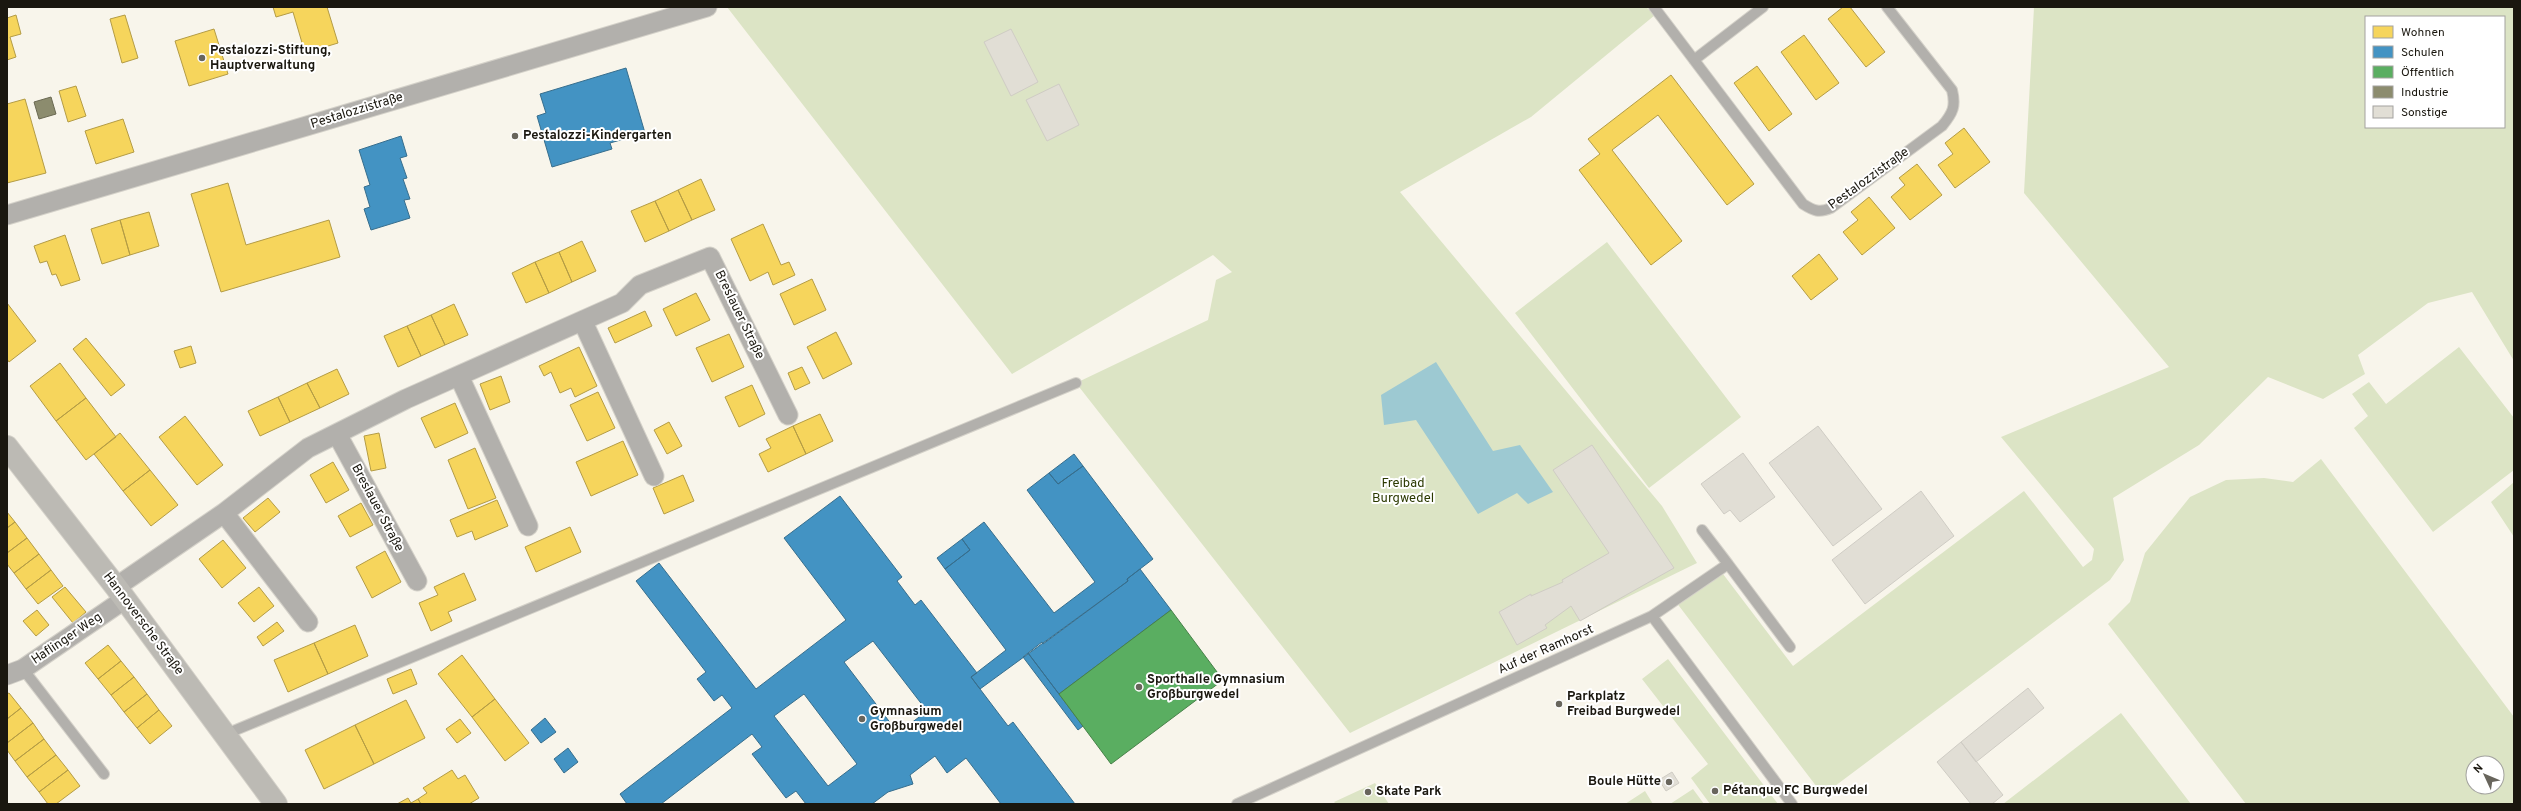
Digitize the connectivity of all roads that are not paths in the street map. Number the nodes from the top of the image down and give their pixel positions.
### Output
1 (707, 7) edge
2 (1654, 7) edge
3 (1763, 7) edge
4 (1887, 7) edge
5 (1694, 60) junction
6 (7, 215) edge
7 (583, 322) junction
8 (459, 376) junction
9 (1076, 383) dead end
10 (788, 415) dead end
11 (337, 434) junction
12 (7, 447) edge
13 (654, 476) dead end
14 (224, 513) junction
15 (528, 526) dead end
16 (1702, 530) dead end
17 (1728, 564) junction
18 (417, 582) dead end
19 (120, 593) junction
20 (1652, 616) junction
21 (308, 622) dead end
22 (1790, 647) dead end
23 (15, 672) edge
24 (226, 734) junction
25 (104, 774) dead end
26 (276, 804) edge
27 (1237, 804) edge
28 (1792, 804) edge

1 - 6 street, Pestalozzistraße
2 - 5 lane, Pestalozzistraße
3 - 5 lane
4 - 5 lane, Pestalozzistraße
7 - 8 street, Breslauer Straße
7 - 10 street, Breslauer Straße
7 - 13 street
8 - 11 street, Breslauer Straße
8 - 15 street
9 - 24 lane
11 - 14 street, Breslauer Straße
11 - 18 street, Breslauer Straße
12 - 19 main road, Hannoversche Straße
14 - 19 street, Breslauer Straße
14 - 21 street
16 - 17 lane
17 - 20 lane, Auf der Ramhorst
17 - 22 lane
19 - 23 street, Haflinger Weg
19 - 24 main road, Hannoversche Straße
20 - 27 lane, Auf der Ramhorst
20 - 28 lane
23 - 25 lane
24 - 26 main road, Hannoversche Straße

